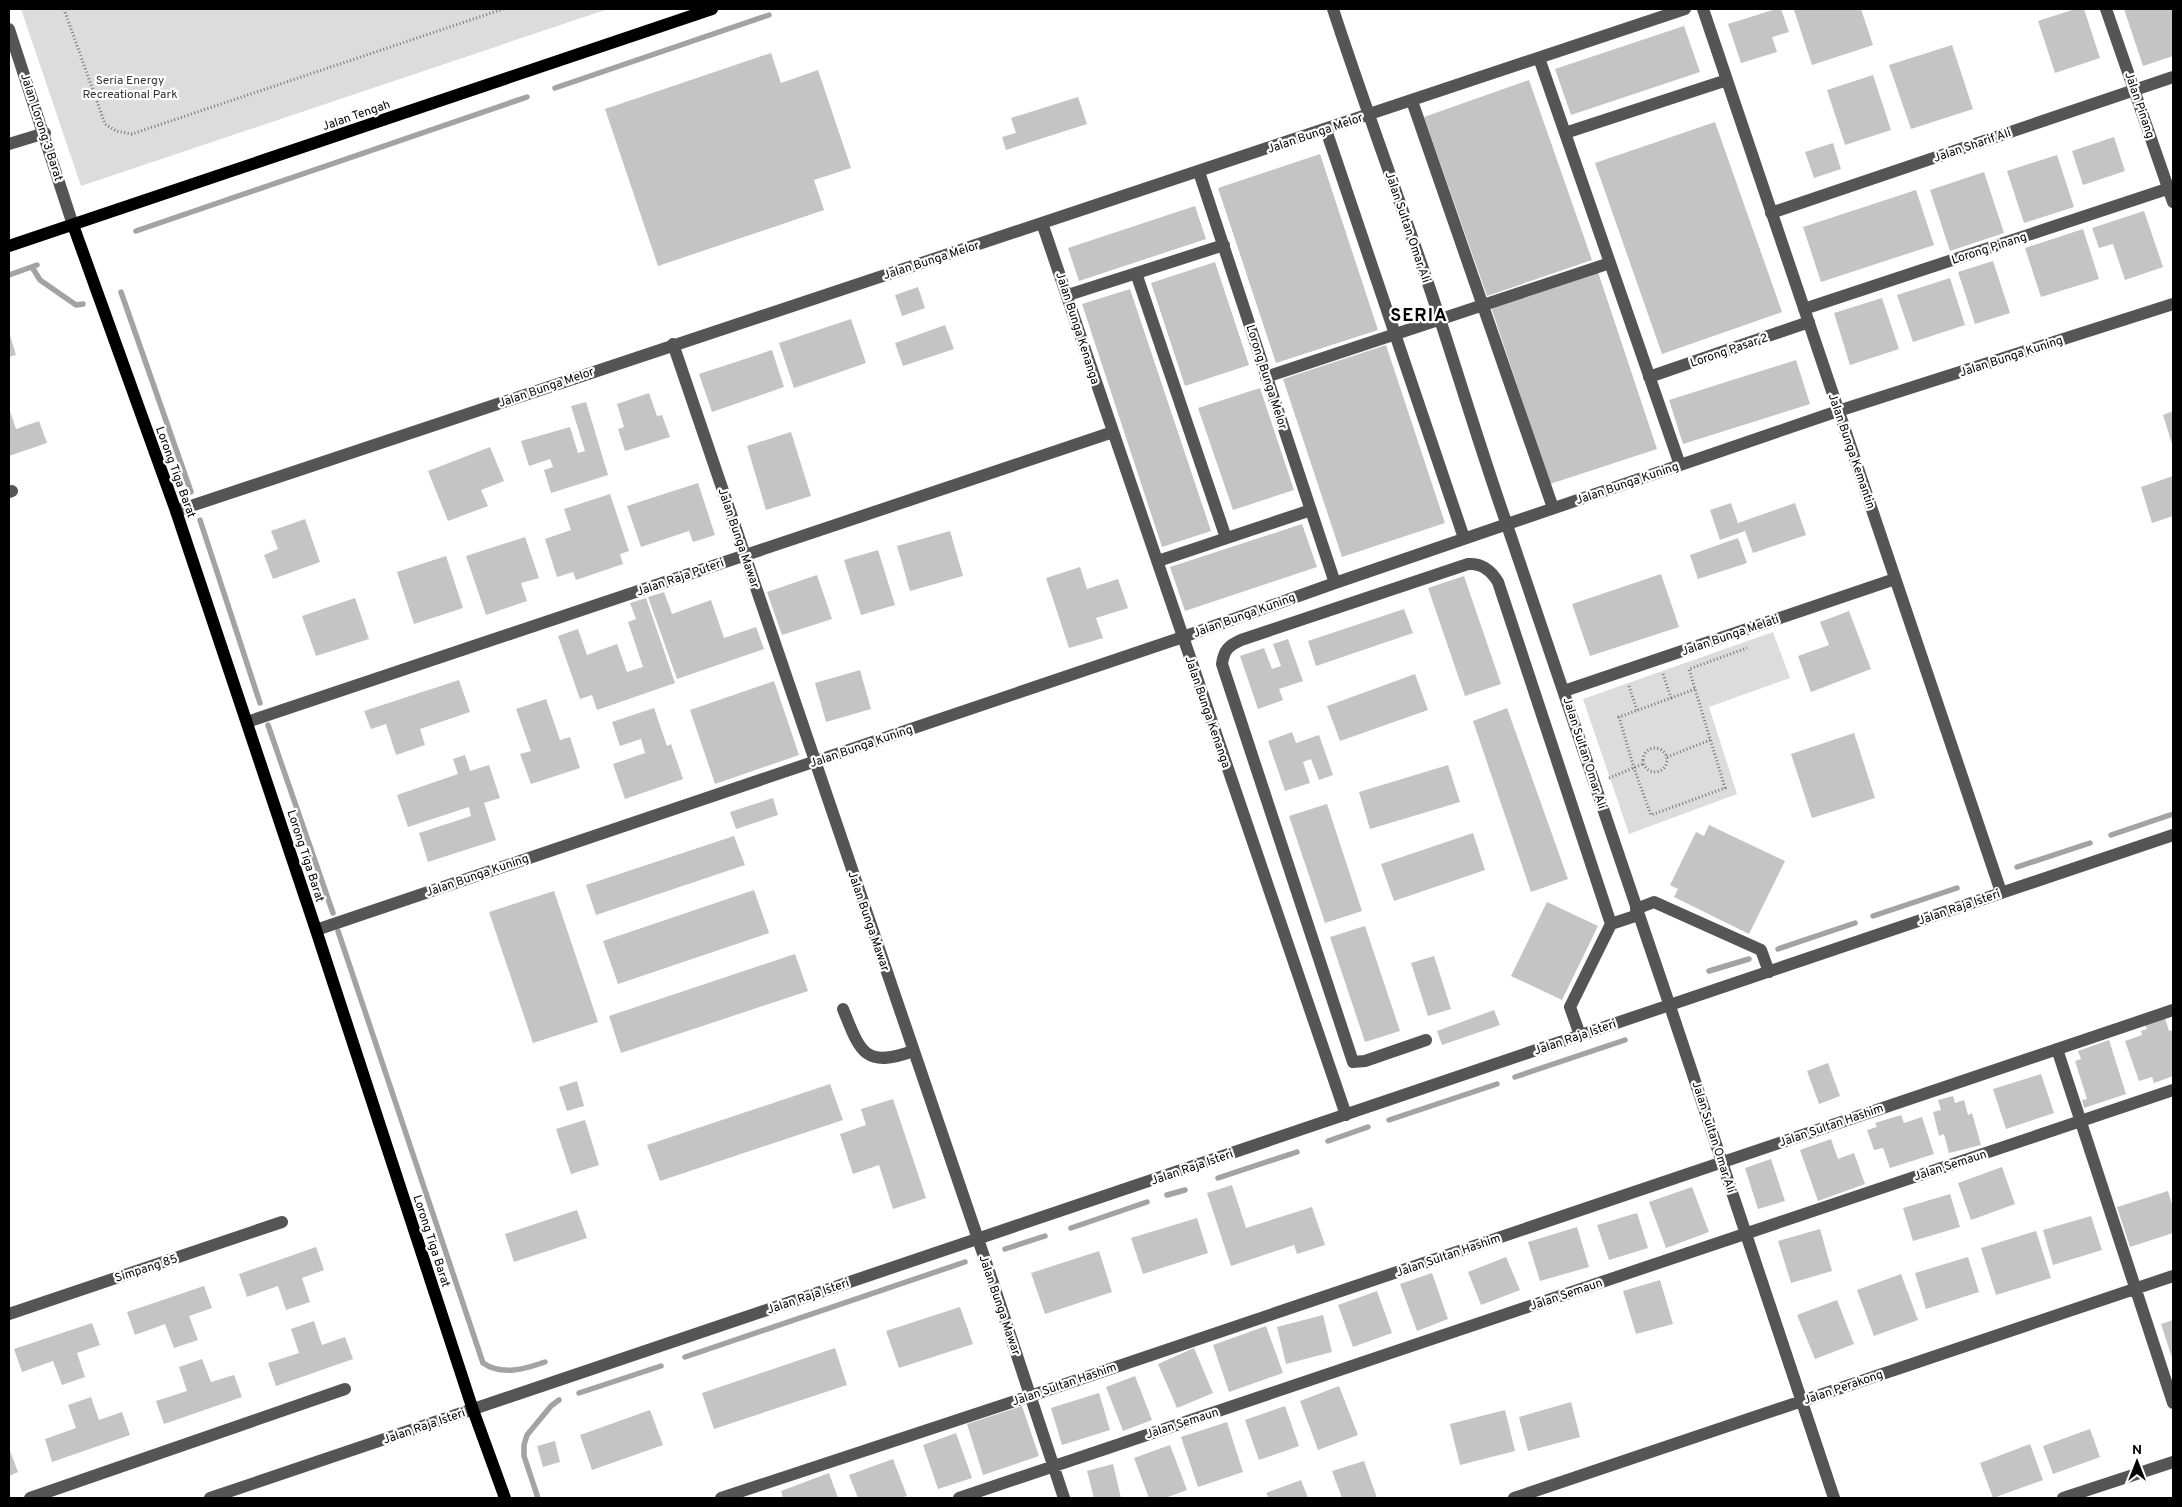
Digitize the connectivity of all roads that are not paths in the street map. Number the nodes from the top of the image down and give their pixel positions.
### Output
1 (712, 9) edge
2 (1333, 9) edge
3 (1686, 9) edge
4 (1703, 9) edge
5 (2106, 9) edge
6 (9, 29) edge
7 (1539, 58) junction
8 (2173, 77) edge
9 (1727, 80) junction
10 (2134, 90) junction
11 (1412, 101) junction
12 (1368, 115) junction
13 (1326, 130) junction
14 (44, 133) junction
15 (1565, 133) junction
16 (9, 144) edge
17 (1199, 172) junction
18 (2171, 188) edge
19 (2173, 202) edge
20 (1772, 212) junction
21 (1042, 223) junction
22 (74, 225) junction
23 (1224, 245) junction
24 (9, 246) edge
25 (1610, 263) junction
26 (1136, 273) junction
27 (1068, 295) junction
28 (2173, 304) edge
29 (1483, 306) junction
30 (1804, 309) junction
31 (1440, 321) junction
32 (1809, 322) junction
33 (1396, 336) junction
34 (673, 344) junction
35 (1649, 377) junction
36 (1266, 378) junction
37 (1838, 411) junction
38 (1113, 432) junction
39 (1680, 465) junction
40 (1554, 508) junction
41 (1311, 510) junction
42 (176, 511) junction
43 (1506, 524) junction
44 (1226, 538) junction
45 (1464, 538) junction
46 (745, 556) junction
47 (1158, 561) junction
48 (1895, 579) junction
49 (1335, 583) junction
50 (1183, 637) junction
51 (1564, 691) junction
52 (248, 722) junction
53 (814, 761) junction
54 (2173, 834) edge
55 (2001, 892) junction
56 (1637, 912) junction
57 (1611, 924) junction
58 (316, 930) junction
59 (1769, 972) junction
60 (1670, 1004) junction
61 (844, 1009) dead end
62 (2173, 1010) edge
63 (1580, 1035) junction
64 (1426, 1040) dead end
65 (2056, 1049) junction
66 (913, 1051) junction
67 (2173, 1090) edge
68 (1346, 1115) junction
69 (2081, 1121) junction
70 (1722, 1162) junction
71 (282, 1222) dead end
72 (1746, 1233) junction
73 (978, 1239) junction
74 (2173, 1276) edge
75 (2136, 1288) junction
76 (9, 1314) edge
77 (345, 1389) dead end
78 (1030, 1396) junction
79 (1802, 1401) junction
80 (2173, 1403) edge
81 (473, 1410) junction
82 (2173, 1462) edge
83 (1053, 1466) junction
84 (30, 1498) edge
85 (210, 1498) edge
86 (505, 1498) edge
87 (721, 1498) edge
88 (959, 1498) edge
89 (1064, 1498) edge
90 (1514, 1498) edge
91 (1834, 1498) edge
92 (2063, 1498) edge

1 - 22 main road, Jalan Tengah
2 - 12 street, Jalan Sultan Omar Ali
3 - 7 street, Jalan Bunga Melor
4 - 9 street, Jalan Bunga Kemantin
5 - 10 street, Jalan Pinang
6 - 14 street, Jalan Lorong 3 Barat
7 - 11 street, Jalan Bunga Melor
7 - 15 street
8 - 10 street, Jalan Sharif Ali
9 - 15 street
9 - 20 street, Jalan Bunga Kemantin
10 - 18 street, Jalan Pinang
10 - 20 street, Jalan Sharif Ali
11 - 12 street, Jalan Bunga Melor
11 - 29 street
12 - 13 street, Jalan Bunga Melor
12 - 31 street, Jalan Sultan Omar Ali
13 - 17 street, Jalan Bunga Melor
13 - 33 street
14 - 16 street
14 - 22 street, Jalan Lorong 3 Barat
15 - 25 street
17 - 21 street, Jalan Bunga Melor
17 - 23 street, Lorong Bunga Melor
18 - 19 street, Jalan Pinang
18 - 30 street, Lorong Pinang
20 - 30 street, Jalan Bunga Kemantin
21 - 27 street, Jalan Bunga Kenanga
21 - 34 street, Jalan Bunga Melor
22 - 24 main road, Jalan Tengah
22 - 42 main road, Lorong Tiga Barat
23 - 26 street
23 - 36 street, Lorong Bunga Melor
25 - 29 street
25 - 35 street
26 - 27 street
26 - 44 street
27 - 38 street, Jalan Bunga Kenanga
28 - 37 street, Jalan Bunga Kuning
29 - 31 street
29 - 40 street
30 - 32 street, Jalan Bunga Kemantin
31 - 33 street
31 - 43 street, Jalan Sultan Omar Ali
32 - 35 street, Lorong Pasar 2
32 - 37 street, Jalan Bunga Kemantin
33 - 36 street
33 - 45 street
34 - 42 street, Jalan Bunga Melor
34 - 46 street, Jalan Bunga Mawar
35 - 39 street
36 - 41 street, Lorong Bunga Melor
37 - 39 street, Jalan Bunga Kuning
37 - 48 street, Jalan Bunga Kemantin
38 - 46 street, Jalan Raja Puteri
38 - 47 street, Jalan Bunga Kenanga
39 - 40 street, Jalan Bunga Kuning
40 - 43 street, Jalan Bunga Kuning
41 - 44 street
41 - 49 street, Lorong Bunga Melor
42 - 52 main road, Lorong Tiga Barat
43 - 45 street, Jalan Bunga Kuning
43 - 51 street, Jalan Sultan Omar Ali
44 - 47 street
45 - 49 street, Jalan Bunga Kuning
46 - 52 street, Jalan Raja Puteri
46 - 53 street, Jalan Bunga Mawar
47 - 50 street, Jalan Bunga Kenanga
48 - 51 street, Jalan Bunga Melati
48 - 55 street, Jalan Bunga Kemantin
49 - 50 street, Jalan Bunga Kuning
50 - 53 street, Jalan Bunga Kuning
50 - 68 street, Jalan Bunga Kenanga
51 - 56 street, Jalan Sultan Omar Ali
52 - 58 main road, Lorong Tiga Barat
53 - 58 street, Jalan Bunga Kuning
53 - 66 street, Jalan Bunga Mawar
54 - 55 street, Jalan Raja Isteri
55 - 59 street, Jalan Raja Isteri
56 - 57 street
56 - 59 street
56 - 60 street, Jalan Sultan Omar Ali
57 - 63 street
57 - 64 street
58 - 81 main road, Lorong Tiga Barat
59 - 60 street, Jalan Raja Isteri
60 - 63 street, Jalan Raja Isteri
60 - 70 street, Jalan Sultan Omar Ali
61 - 66 street
62 - 65 street, Jalan Sultan Hashim
63 - 68 street, Jalan Raja Isteri
65 - 69 street
65 - 70 street, Jalan Sultan Hashim
66 - 73 street, Jalan Bunga Mawar
67 - 69 street, Jalan Semaun
68 - 73 street, Jalan Raja Isteri
69 - 72 street, Jalan Semaun
69 - 75 street
70 - 72 street, Jalan Sultan Omar Ali
70 - 78 street, Jalan Sultan Hashim
71 - 76 street, Simpang 85
72 - 79 street, Jalan Sultan Omar Ali
72 - 83 street, Jalan Semaun
73 - 78 street, Jalan Bunga Mawar
73 - 81 street, Jalan Raja Isteri
74 - 75 street, Jalan Perakong
75 - 79 street, Jalan Perakong
75 - 80 street
77 - 84 street
78 - 83 street, Jalan Bunga Mawar
78 - 87 street, Jalan Sultan Hashim
79 - 90 street, Jalan Perakong
79 - 91 street, Jalan Sultan Omar Ali
81 - 85 street, Jalan Raja Isteri
81 - 86 main road, Lorong Tiga Barat
82 - 92 street
83 - 88 street, Jalan Semaun
83 - 89 street, Jalan Bunga Mawar

